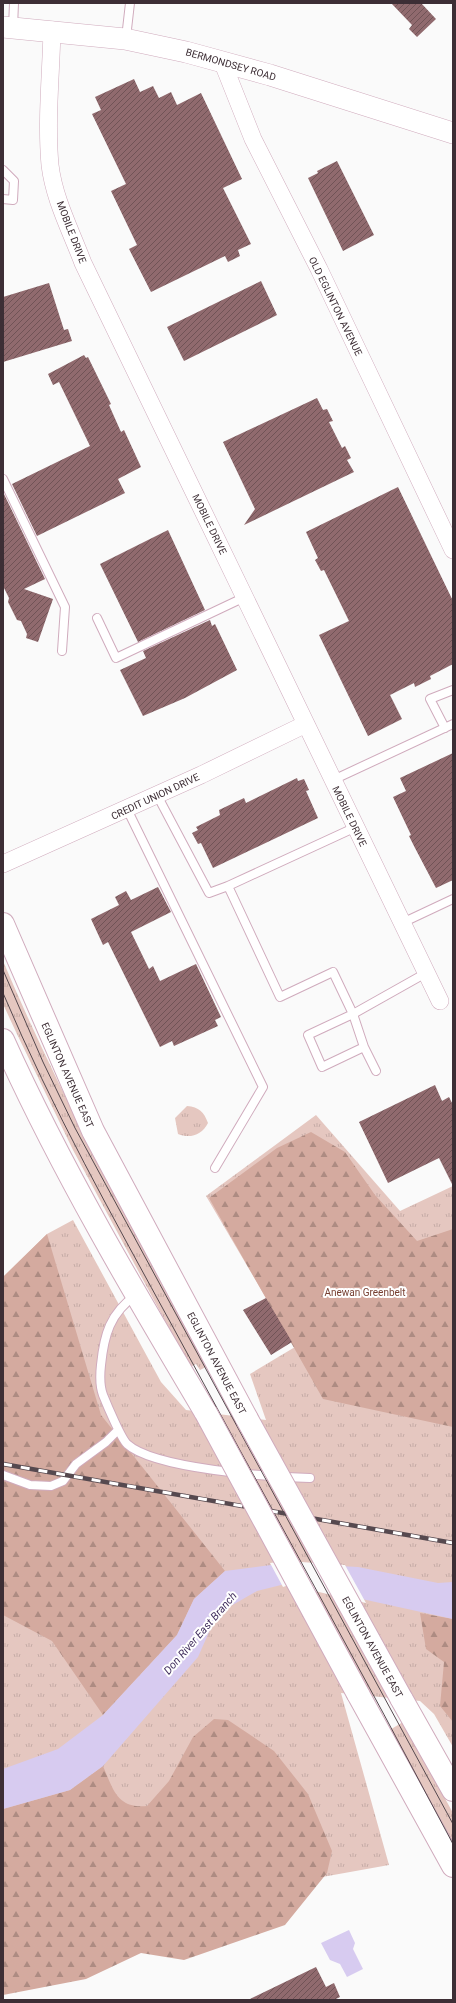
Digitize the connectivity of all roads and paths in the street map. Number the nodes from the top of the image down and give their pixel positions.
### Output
1 (14, 3) edge
2 (130, 3) edge
3 (8, 27) edge
4 (52, 30) junction
5 (126, 39) junction
6 (222, 60) junction
7 (453, 133) edge
8 (3, 170) edge
9 (3, 199) edge
10 (3, 479) edge
11 (453, 550) edge
12 (245, 597) junction
13 (97, 618) dead end
14 (62, 650) dead end
15 (453, 690) edge
16 (306, 724) junction
17 (453, 724) edge
18 (444, 728) junction
19 (333, 780) junction
20 (157, 795) junction
21 (127, 809) junction
22 (356, 828) junction
23 (3, 864) edge
24 (228, 886) junction
25 (453, 899) edge
26 (402, 923) junction
27 (3, 924) edge
28 (426, 973) junction
29 (440, 1001) dead end
30 (353, 1014) junction
31 (3, 1040) edge
32 (364, 1047) junction
33 (376, 1071) dead end
34 (215, 1168) dead end
35 (136, 1295) junction
36 (118, 1430) junction
37 (3, 1475) edge
38 (310, 1478) dead end
39 (453, 1790) edge
40 (452, 1867) edge

1 - 3 lane
2 - 5 lane
3 - 4 street, BERMONDSEY ROAD
4 - 5 street, BERMONDSEY ROAD
4 - 12 street, MOBILE DRIVE
5 - 6 street, BERMONDSEY ROAD
6 - 7 street, BERMONDSEY ROAD
6 - 11 street, OLD EGLINTON AVENUE
8 - 9 lane
10 - 14 lane
12 - 13 lane
12 - 16 street, MOBILE DRIVE
15 - 18 lane
16 - 19 street, MOBILE DRIVE
16 - 20 street, CREDIT UNION DRIVE
17 - 18 lane
18 - 19 lane
19 - 22 street, MOBILE DRIVE
20 - 21 street, CREDIT UNION DRIVE
20 - 24 lane
21 - 23 street, CREDIT UNION DRIVE
21 - 34 lane
22 - 24 lane
22 - 26 street, MOBILE DRIVE
24 - 30 lane
25 - 26 lane
26 - 28 street, MOBILE DRIVE
27 - 39 main road, EGLINTON AVENUE EAST, bridge
28 - 29 street, MOBILE DRIVE
28 - 30 lane
30 - 32 lane
30 - 32 lane
31 - 35 main road
32 - 33 lane
35 - 36 lane
35 - 40 main road, bridge
36 - 37 lane
36 - 38 lane

